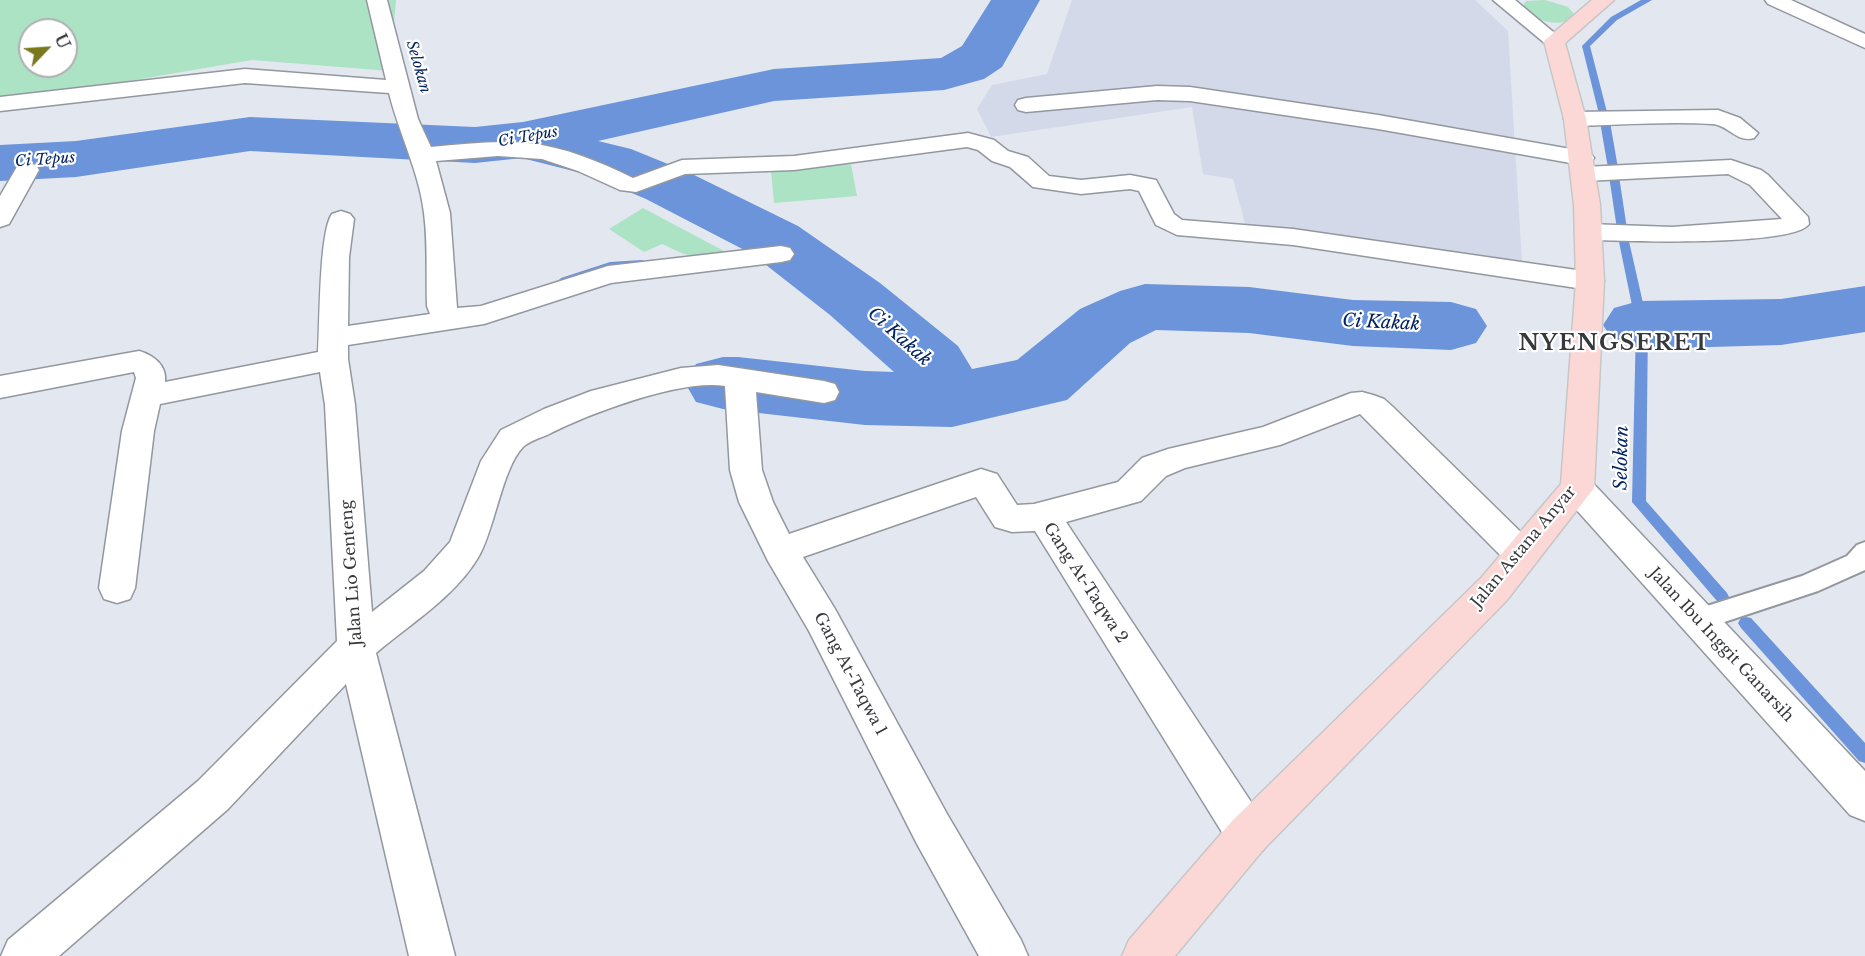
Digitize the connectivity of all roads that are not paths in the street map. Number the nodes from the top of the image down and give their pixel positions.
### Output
1 (377, 0) edge
2 (1503, 0) edge
3 (1604, 0) edge
4 (1775, 0) edge
5 (1554, 41) junction
6 (1865, 42) edge
7 (398, 87) junction
8 (0, 104) edge
9 (1026, 105) dead end
10 (1575, 119) junction
11 (1746, 133) dead end
12 (428, 155) junction
13 (1583, 166) junction
14 (27, 170) dead end
15 (0, 219) edge
16 (341, 219) dead end
17 (1588, 232) junction
18 (781, 254) dead end
19 (1590, 281) junction
20 (484, 315) junction
21 (333, 348) junction
22 (742, 383) junction
23 (0, 387) edge
24 (824, 392) dead end
25 (148, 396) junction
26 (1577, 488) junction
27 (1039, 516) junction
28 (780, 551) junction
29 (1865, 552) edge
30 (1522, 555) junction
31 (117, 588) dead end
32 (1697, 620) junction
33 (356, 647) junction
34 (1865, 801) edge
35 (1248, 835) junction
36 (24, 956) edge
37 (432, 956) edge
38 (1005, 956) edge
39 (1145, 956) edge

1 - 7 street
2 - 5 street
3 - 5 main road
4 - 6 street
5 - 10 main road, Jalan Astana Anyar
7 - 8 street
7 - 12 street
9 - 13 street
10 - 11 street
10 - 13 main road, Jalan Astana Anyar
12 - 19 street
12 - 20 street
13 - 17 main road, Jalan Astana Anyar
13 - 17 street
14 - 15 street
16 - 21 street, Jalan Lio Genteng
17 - 19 main road, Jalan Astana Anyar
18 - 20 street
19 - 26 main road, Jalan Astana Anyar
20 - 21 street
21 - 25 street
21 - 33 street, Jalan Lio Genteng
22 - 24 street
22 - 28 street, Gang At-Taqwa 1
22 - 33 street
23 - 25 street
25 - 31 street
26 - 30 main road, Jalan Astana Anyar
26 - 32 street, Jalan Ibu Inggit Ganarsih
27 - 28 street, Gang At-Taqwa 2
27 - 30 street
27 - 35 street, Gang At-Taqwa 2
28 - 38 street, Gang At-Taqwa 1
29 - 32 lane
30 - 35 main road, Jalan Astana Anyar
32 - 34 street, Jalan Ibu Inggit Ganarsih
33 - 36 street
33 - 37 street, Jalan Lio Genteng
35 - 39 main road, Jalan Astana Anyar

